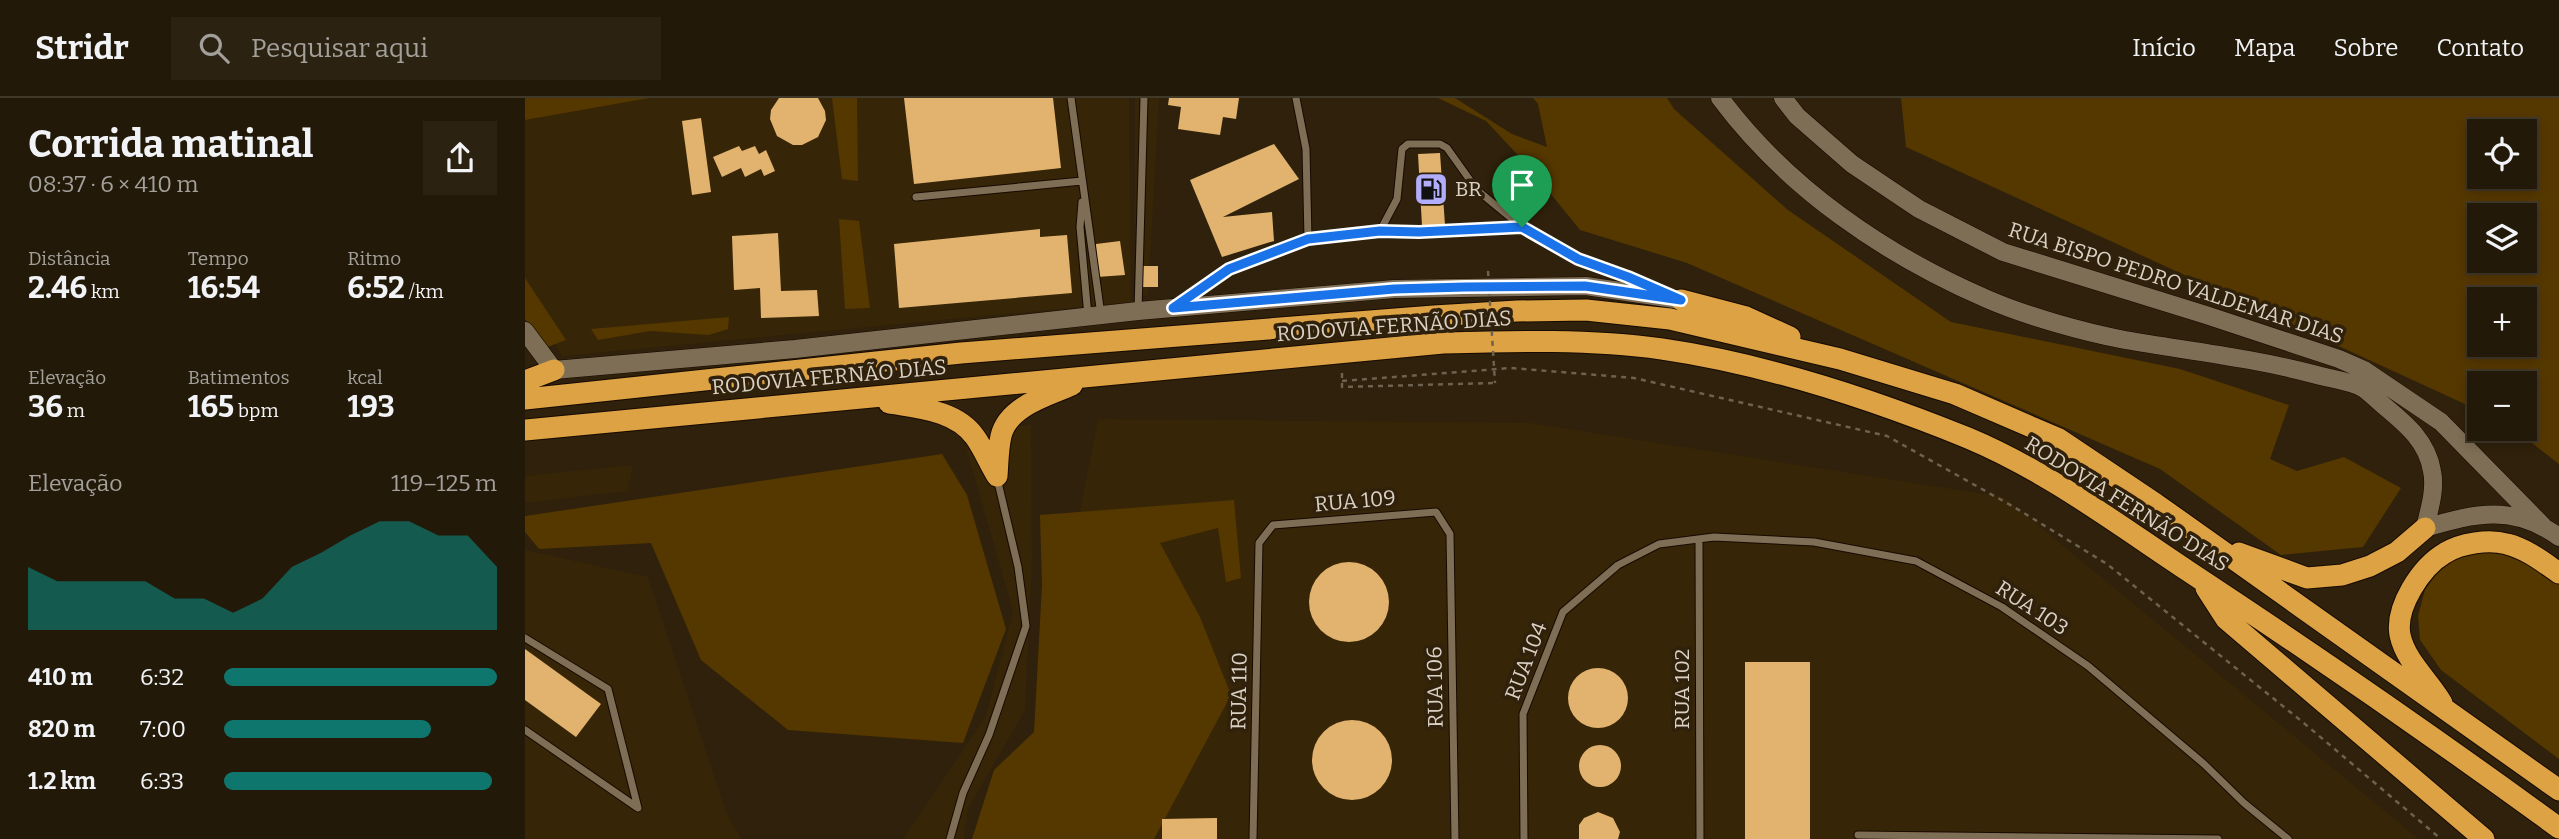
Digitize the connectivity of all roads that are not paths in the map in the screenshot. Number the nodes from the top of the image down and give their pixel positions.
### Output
1 (1071, 98) edge
2 (1143, 98) edge
3 (1296, 98) edge
4 (1720, 98) edge
5 (1783, 98) edge
6 (1081, 181) junction
7 (1083, 191) junction
8 (916, 197) dead end
9 (1522, 227) junction
10 (1380, 231) junction
11 (1308, 239) junction
12 (1681, 300) junction
13 (1173, 308) junction
14 (1138, 311) junction
15 (1095, 316) junction
16 (525, 331) edge
17 (1840, 359) junction
18 (554, 370) junction
19 (1089, 378) junction
20 (525, 381) edge
21 (862, 398) junction
22 (525, 399) edge
23 (615, 421) junction
24 (525, 430) edge
25 (525, 445) edge
26 (996, 476) junction
27 (2543, 526) junction
28 (2424, 528) junction
29 (1450, 534) joint
30 (2559, 537) edge
31 (2205, 538) junction
32 (1699, 540) junction
33 (1259, 543) joint
34 (2559, 573) edge
35 (2199, 578) junction
36 (525, 638) edge
37 (2447, 712) junction
38 (525, 730) edge
39 (2559, 790) edge
40 (2559, 828) edge
41 (1858, 835) dead end
42 (2208, 838) edge
43 (950, 839) edge
44 (1254, 839) edge
45 (1455, 839) edge
46 (1524, 839) edge
47 (1700, 839) edge
48 (2218, 839) edge
49 (2288, 839) edge
50 (2484, 839) edge

1 - 6 lane
2 - 14 lane
3 - 11 lane
4 - 28 main road, RUA BISPO PEDRO VALDEMAR DIAS
5 - 27 main road, RUA BISPO PEDRO VALDEMAR DIAS
6 - 7 lane
6 - 8 lane
7 - 15 lane
7 - 15 lane
9 - 10 lane
9 - 10 lane
9 - 12 lane
10 - 11 lane
11 - 13 lane
12 - 13 main road, RODOVIA FERNÃO DIAS
12 - 17 highway
13 - 14 main road, RODOVIA FERNÃO DIAS
14 - 15 main road, RODOVIA FERNÃO DIAS
15 - 18 main road, RODOVIA FERNÃO DIAS
16 - 18 main road
17 - 22 highway, RODOVIA FERNÃO DIAS
17 - 31 highway, RODOVIA FERNÃO DIAS
18 - 20 highway
19 - 21 highway, RODOVIA FERNÃO DIAS
19 - 26 highway
19 - 35 highway, RODOVIA FERNÃO DIAS
21 - 23 highway, RODOVIA FERNÃO DIAS
21 - 26 highway
23 - 24 highway, RODOVIA FERNÃO DIAS
23 - 25 highway
26 - 43 lane
27 - 28 main road
27 - 30 main road
28 - 31 highway
29 - 33 lane, RUA 109
29 - 45 lane, RUA 106
31 - 37 highway, RODOVIA FERNÃO DIAS
32 - 46 lane, RUA 104
32 - 47 lane, RUA 102
32 - 49 lane, RUA 103
33 - 44 lane, RUA 110
34 - 37 highway
35 - 40 highway, RODOVIA FERNÃO DIAS
35 - 50 highway
36 - 38 lane
37 - 39 highway, RODOVIA FERNÃO DIAS
41 - 42 lane
42 - 48 lane

